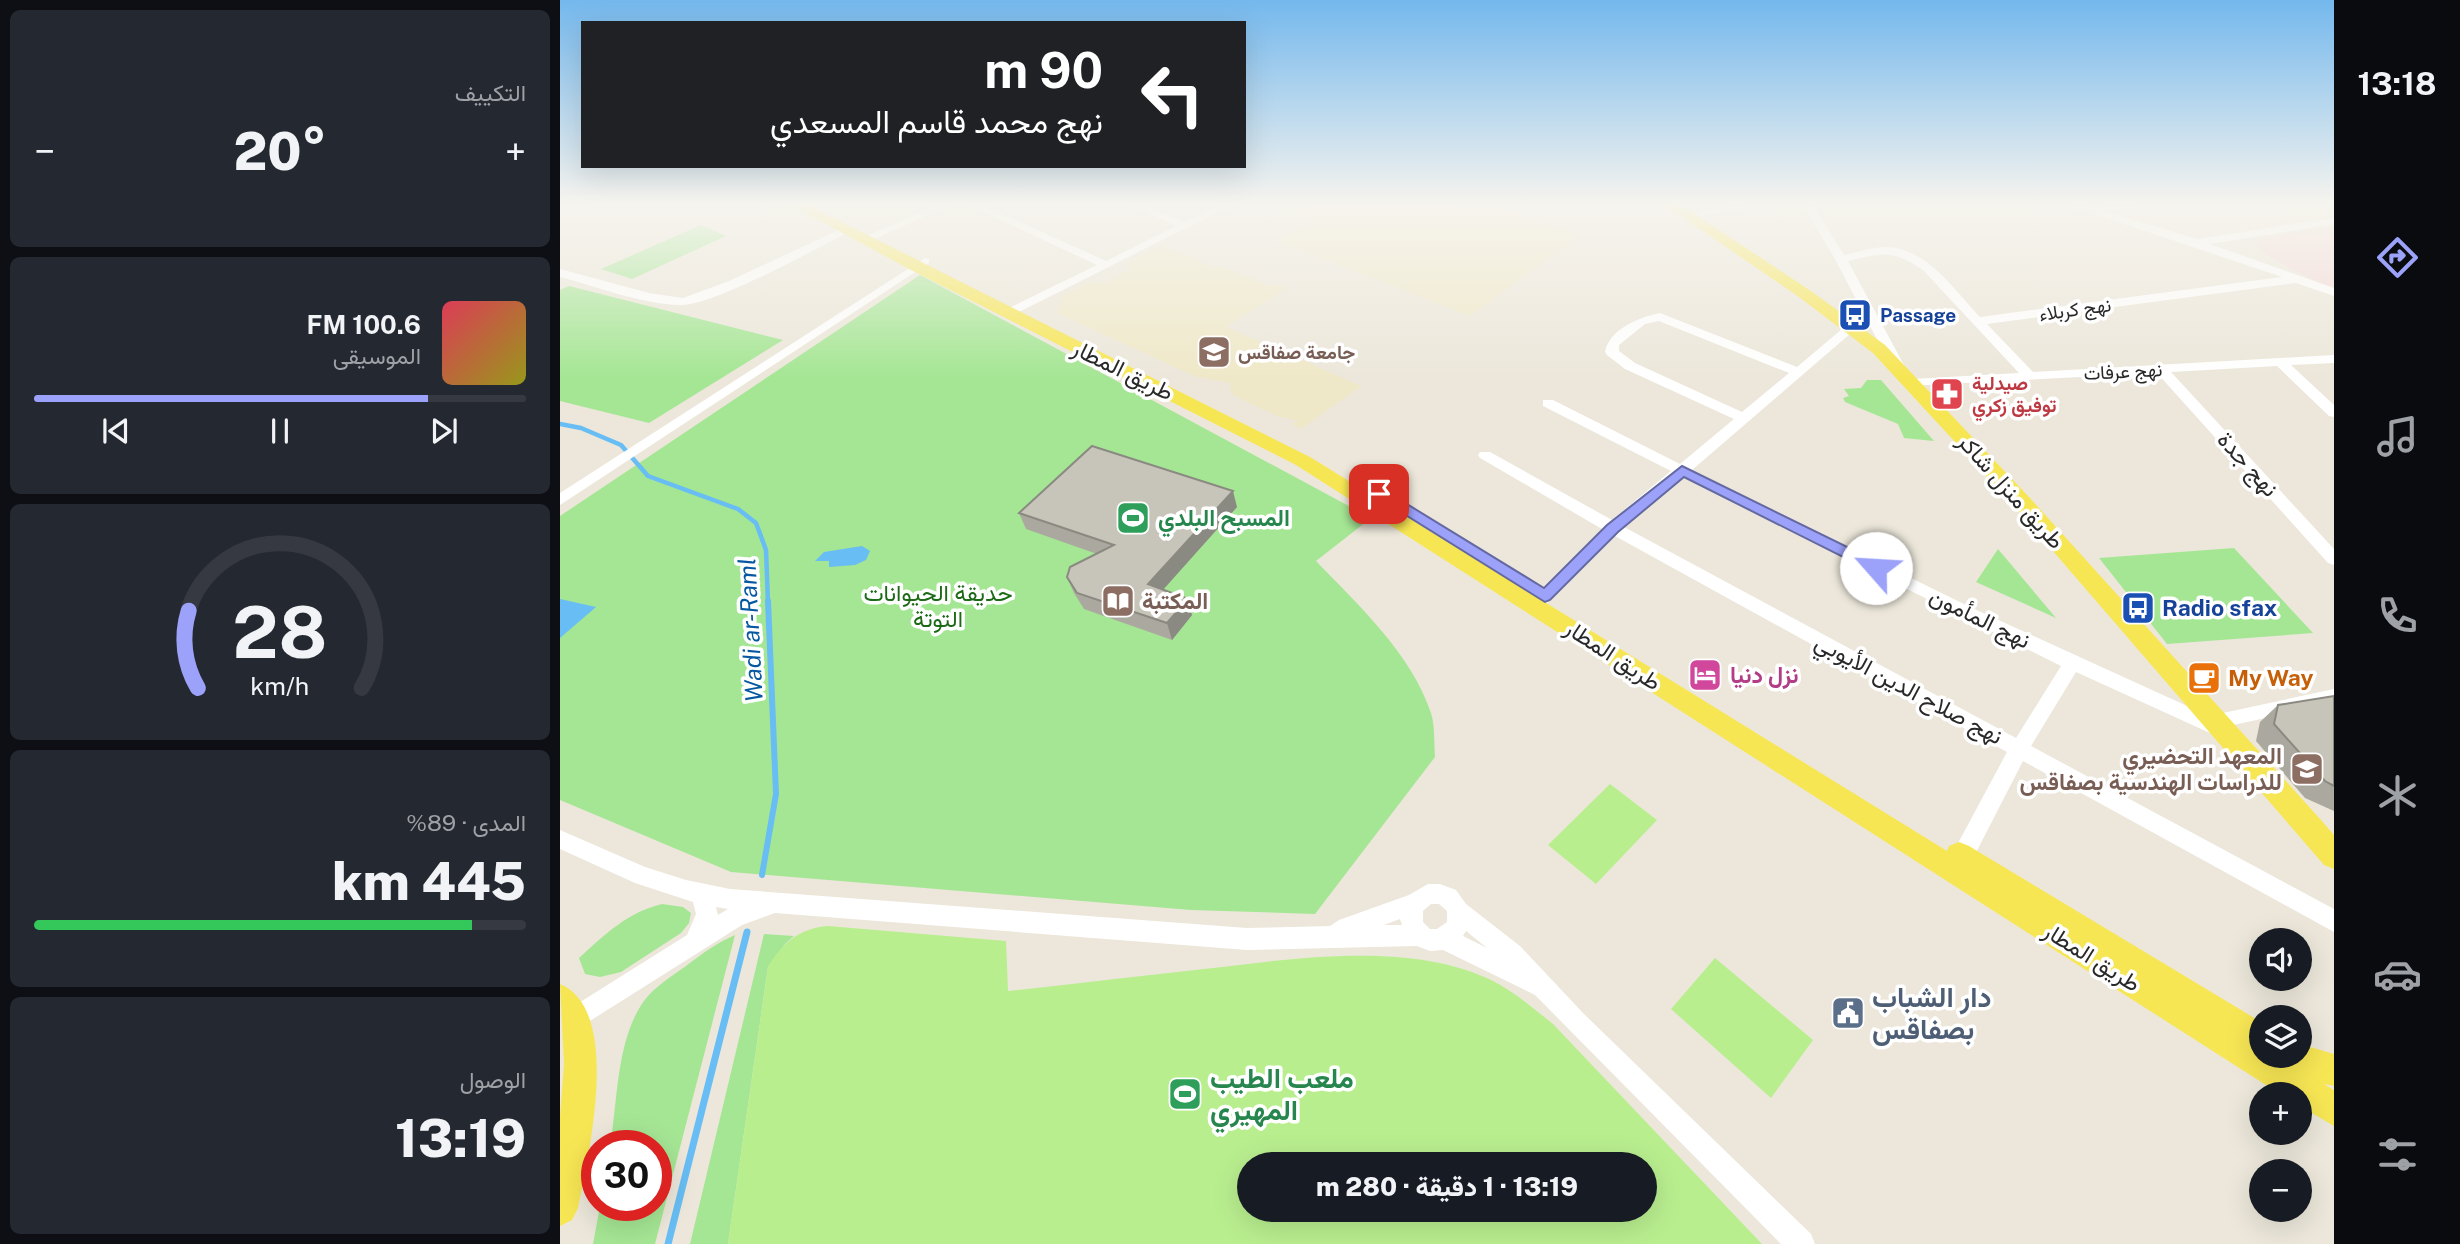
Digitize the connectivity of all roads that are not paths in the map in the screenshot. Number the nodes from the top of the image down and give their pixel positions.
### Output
1 (793, 261) edge
2 (915, 261) edge
3 (1098, 261) edge
4 (1110, 261) edge
5 (1755, 261) edge
6 (1842, 261) edge
7 (1916, 261) edge
8 (2245, 261) edge
9 (2258, 261) edge
10 (921, 264) junction
11 (1104, 264) junction
12 (2264, 268) junction
13 (560, 273) edge
14 (2296, 279) junction
15 (2334, 292) edge
16 (1014, 310) junction
17 (1979, 321) junction
18 (1852, 327) junction
19 (2334, 359) edge
20 (2282, 364) junction
21 (2161, 370) junction
22 (1798, 372) junction
23 (2029, 376) junction
24 (1906, 377) junction
25 (1548, 403) dead end
26 (2334, 413) edge
27 (1743, 418) junction
28 (1485, 454) dead end
29 (1682, 470) junction
30 (560, 500) edge
31 (1613, 528) junction
32 (2334, 559) edge
33 (1540, 600) junction
34 (2072, 663) junction
35 (2334, 696) edge
36 (2221, 727) junction
37 (2019, 749) junction
38 (2312, 828) junction
39 (560, 839) edge
40 (2334, 847) edge
41 (2334, 856) edge
42 (1959, 864) junction
43 (702, 895) junction
44 (1415, 903) junction
45 (777, 904) junction
46 (1459, 912) junction
47 (2334, 921) edge
48 (1432, 937) junction
49 (1316, 939) junction
50 (694, 942) junction
51 (1544, 988) junction
52 (567, 1009) edge
53 (2249, 1033) edge
54 (2312, 1065) edge
55 (2334, 1070) edge
56 (2334, 1108) edge
57 (560, 1208) edge
58 (1801, 1244) edge

1 - 13 street
2 - 10 main road, طريق المطار
3 - 11 street
4 - 11 street
5 - 18 main road, طريق منزل شاكر
6 - 24 street
7 - 17 street
8 - 12 street
9 - 12 street
10 - 16 main road, طريق المطار
10 - 30 street
11 - 16 street
12 - 14 street
14 - 15 street
14 - 17 street, نهج كربلاء
16 - 33 main road, طريق المطار
17 - 23 street
18 - 22 street
18 - 24 main road, طريق منزل شاكر
19 - 20 street, نهج عرفات
20 - 21 street, نهج عرفات
20 - 26 street
21 - 23 street, نهج عرفات
21 - 32 street, نهج جدة
22 - 27 street
22 - 27 street
23 - 24 street, نهج عرفات
24 - 36 main road, طريق منزل شاكر
25 - 29 street, نهج المأمون
27 - 29 street
28 - 31 street, نهج صلاح الدين الأيوبي
29 - 31 street
29 - 34 street, نهج المأمون
31 - 33 street
31 - 37 street, نهج صلاح الدين الأيوبي
33 - 42 main road, طريق المطار
34 - 36 street, نهج المأمون
34 - 37 street
35 - 36 street
36 - 38 main road, طريق منزل شاكر
37 - 42 street
37 - 47 street, نهج صلاح الدين الأيوبي
38 - 40 main road, طريق منزل شاكر
38 - 41 main road, طريق منزل شاكر
39 - 43 street
42 - 53 main road, طريق المطار
42 - 56 main road, طريق المطار
43 - 45 street
43 - 50 street
44 - 46 street
44 - 48 street
44 - 49 street
45 - 49 street
45 - 50 street
46 - 48 street
46 - 51 street
48 - 49 street
48 - 51 street
50 - 52 street
51 - 58 street
52 - 57 main road
54 - 55 main road

